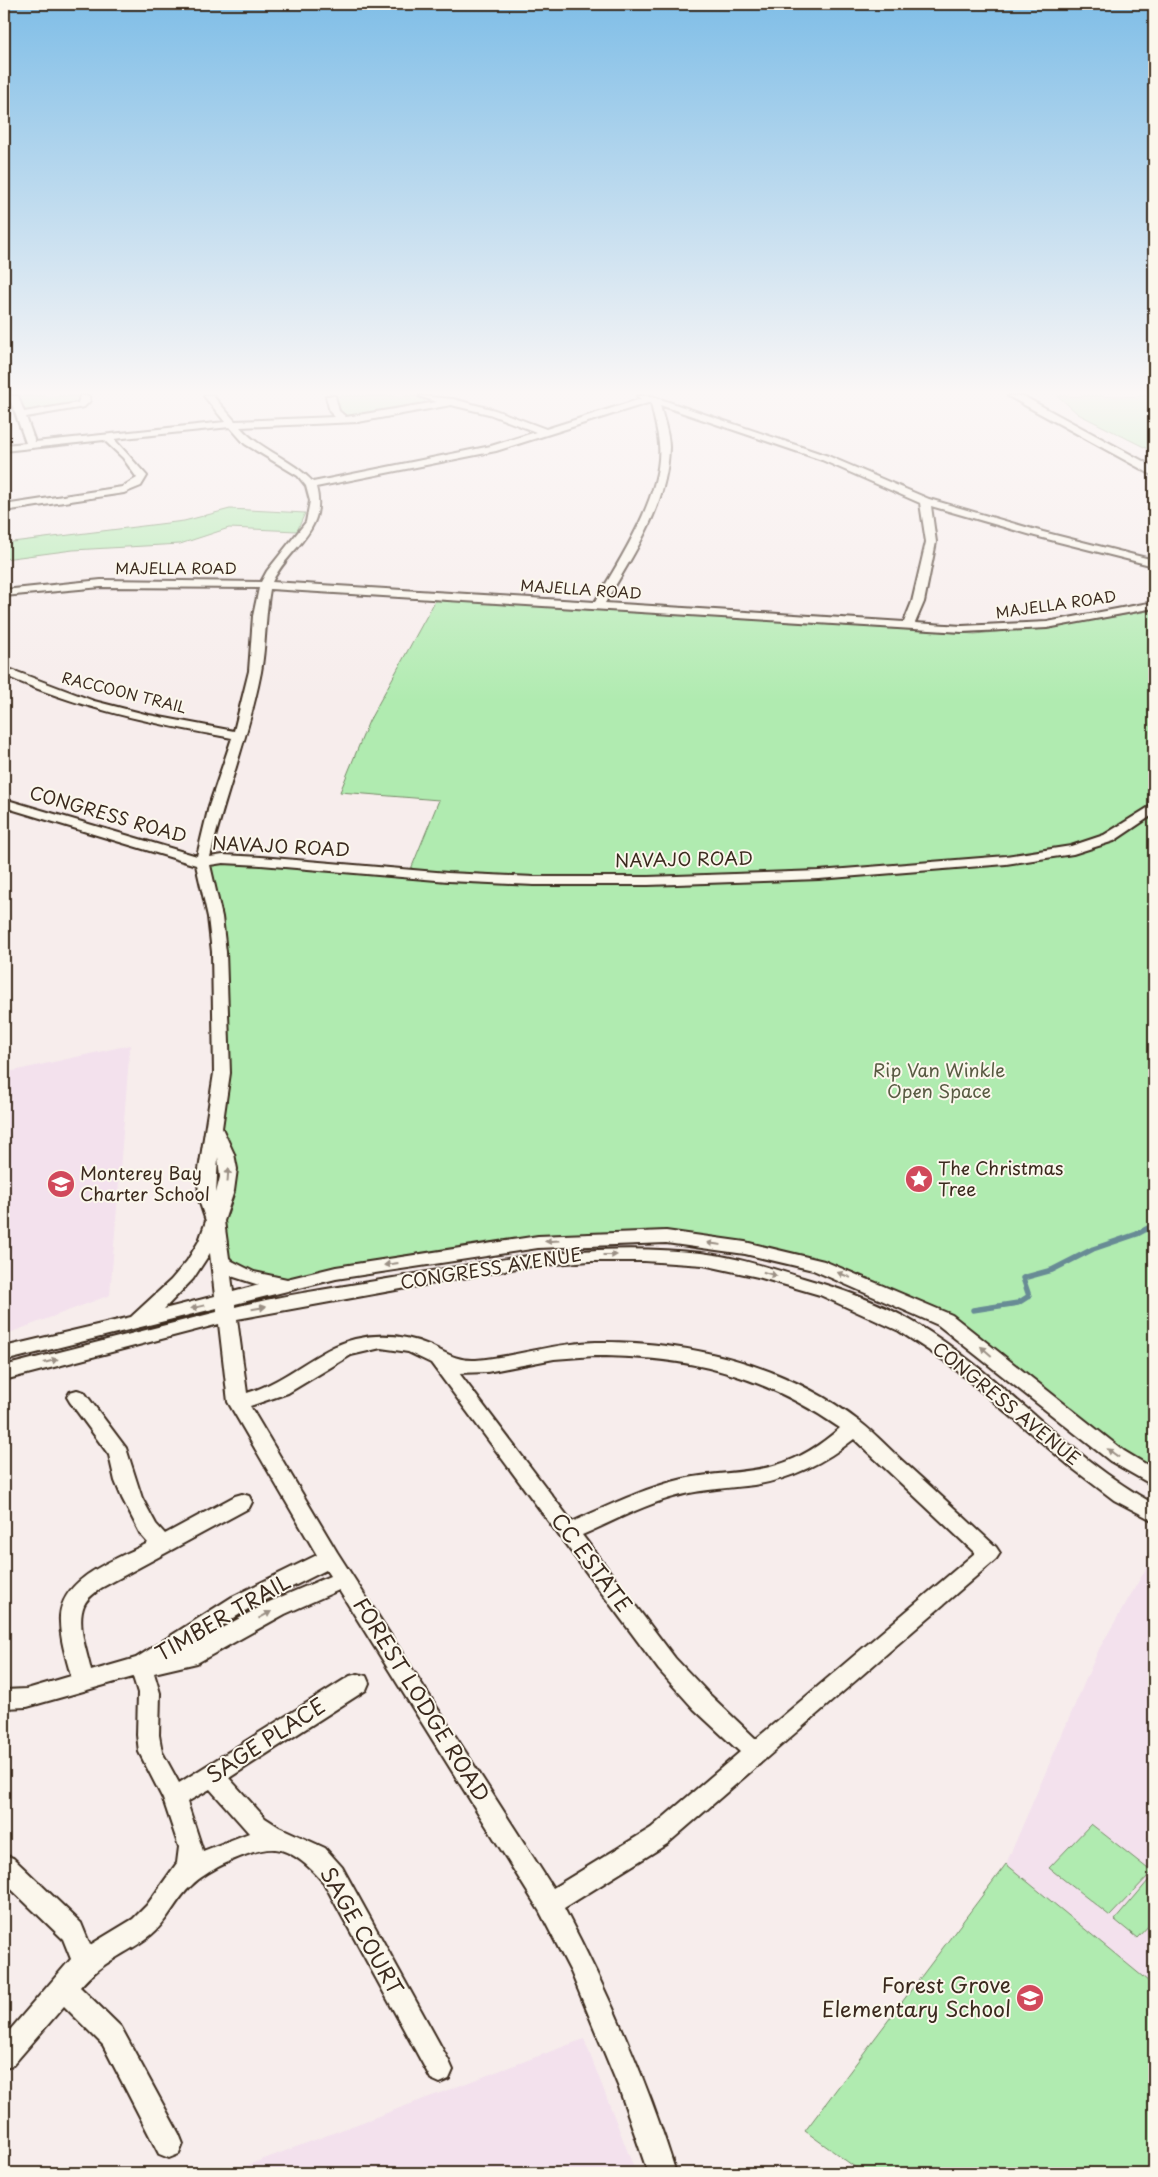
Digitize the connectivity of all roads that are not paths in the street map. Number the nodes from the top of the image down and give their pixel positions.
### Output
1 (73, 498) edge
2 (314, 498) edge
3 (653, 498) edge
4 (917, 498) edge
5 (925, 501) junction
6 (4, 508) edge
7 (1154, 563) edge
8 (265, 585) junction
9 (4, 593) edge
10 (1154, 605) edge
11 (598, 606) junction
12 (908, 627) junction
13 (4, 671) edge
14 (239, 736) junction
15 (4, 803) edge
16 (1154, 808) edge
17 (202, 862) junction
18 (215, 1130) joint
19 (215, 1221) junction
20 (220, 1260) junction
21 (308, 1280) junction
22 (225, 1308) junction
23 (129, 1324) junction
24 (4, 1354) edge
25 (440, 1362) junction
26 (4, 1374) edge
27 (77, 1397) dead end
28 (238, 1402) junction
29 (854, 1428) junction
30 (1154, 1478) edge
31 (242, 1502) dead end
32 (1154, 1513) edge
33 (567, 1533) junction
34 (163, 1545) junction
35 (330, 1558) junction
36 (344, 1579) junction
37 (140, 1666) junction
38 (83, 1682) junction
39 (358, 1682) dead end
40 (4, 1699) edge
41 (756, 1753) junction
42 (213, 1776) junction
43 (174, 1798) junction
44 (276, 1838) junction
45 (4, 1866) edge
46 (182, 1878) junction
47 (549, 1904) junction
48 (85, 1962) junction
49 (63, 1988) junction
50 (4, 2056) edge
51 (440, 2070) dead end
52 (169, 2144) dead end
53 (662, 2173) edge

1 - 6 street
2 - 8 street, FOREST LODGE ROAD
3 - 11 street
4 - 5 street
5 - 7 street
5 - 12 street
8 - 9 street, MAJELLA ROAD
8 - 11 street, MAJELLA ROAD
8 - 14 street, FOREST LODGE ROAD
10 - 12 street, MAJELLA ROAD
11 - 12 street, MAJELLA ROAD
13 - 14 street, RACCOON TRAIL
14 - 17 street, FOREST LODGE ROAD
15 - 17 street, CONGRESS ROAD
16 - 17 street, NAVAJO ROAD
17 - 18 street, FOREST LODGE ROAD
18 - 19 street, FOREST LODGE ROAD
19 - 20 street, FOREST LODGE ROAD
19 - 23 street
20 - 21 street
20 - 22 street, FOREST LODGE ROAD
21 - 22 street, CONGRESS AVENUE
30 -> 21 street, CONGRESS AVENUE
22 -> 23 street, CONGRESS AVENUE
26 -> 22 street, CONGRESS AVENUE
22 - 28 street, FOREST LODGE ROAD
22 -> 32 street, CONGRESS AVENUE
23 - 24 street, CONGRESS AVENUE
25 - 28 street
25 - 29 street
25 - 33 street, CC ESTATE
27 - 34 street
28 - 35 street, FOREST LODGE ROAD
29 - 33 street
29 - 41 street
31 - 34 street
33 - 41 street, CC ESTATE
34 - 38 street
35 - 36 street, FOREST LODGE ROAD
35 - 37 street, TIMBER TRAIL
37 -> 36 street
36 - 47 street, FOREST LODGE ROAD
37 - 38 street
37 - 43 street, TIMBER TRAIL
38 - 40 street
39 - 42 street, SAGE PLACE
41 - 47 street
42 - 43 street, SAGE PLACE
42 - 44 street, SAGE COURT
43 - 46 street, TIMBER TRAIL
44 - 46 street
44 - 51 street, SAGE COURT
45 - 48 street
46 - 48 street, TIMBER TRAIL
47 - 53 street, FOREST LODGE ROAD
48 - 49 street, TIMBER TRAIL
49 - 50 street, TIMBER TRAIL
49 - 52 street

